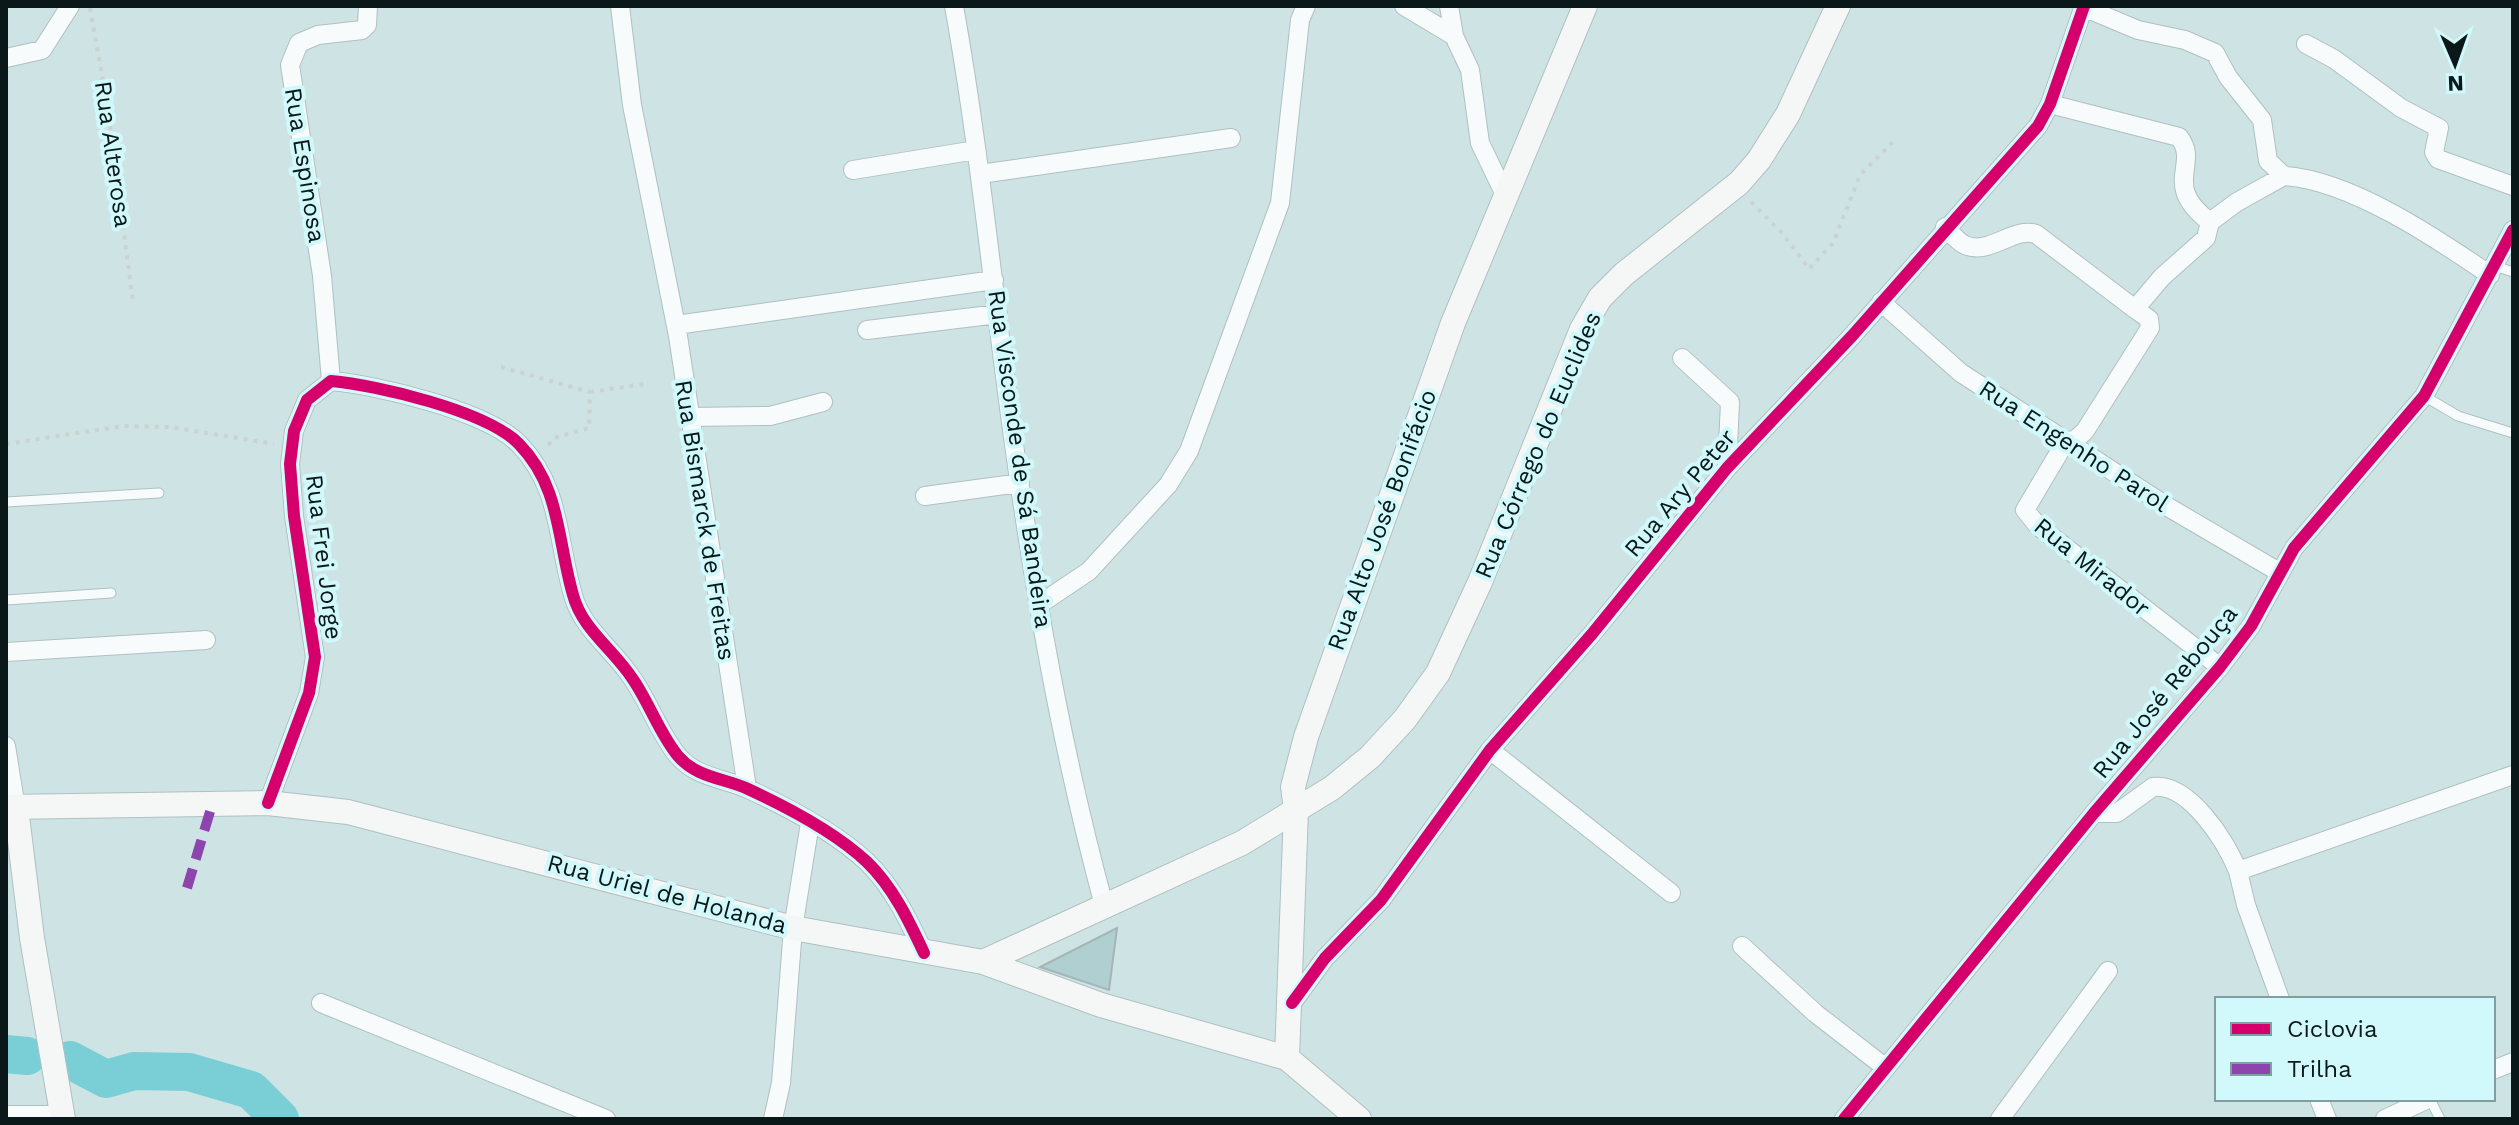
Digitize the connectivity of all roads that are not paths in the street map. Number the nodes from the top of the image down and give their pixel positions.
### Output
1 (70, 6) edge
2 (368, 6) edge
3 (620, 6) edge
4 (954, 6) edge
5 (1306, 6) edge
6 (1404, 6) edge
7 (1449, 6) edge
8 (1585, 6) edge
9 (1838, 6) edge
10 (2083, 6) edge
11 (1454, 36) junction
12 (2306, 44) dead end
13 (6, 58) edge
14 (2050, 104) junction
15 (1231, 138) dead end
16 (976, 150) junction
17 (853, 170) dead end
18 (980, 174) junction
19 (2284, 176) junction
20 (2513, 186) edge
21 (1506, 197) junction
22 (2210, 222) junction
23 (1945, 227) junction
24 (2513, 230) edge
25 (2499, 271) edge
26 (994, 280) junction
27 (1881, 302) junction
28 (2135, 309) junction
29 (998, 314) junction
30 (676, 325) junction
31 (867, 330) dead end
32 (1682, 358) dead end
33 (331, 381) junction
34 (2424, 396) junction
35 (823, 402) dead end
36 (688, 417) junction
37 (2513, 433) edge
38 (2066, 441) junction
39 (1727, 468) junction
40 (1020, 483) junction
41 (159, 493) dead end
42 (925, 496) dead end
43 (6, 502) edge
44 (2279, 572) junction
45 (111, 593) dead end
46 (6, 600) edge
47 (1040, 604) junction
48 (206, 640) dead end
49 (6, 652) edge
50 (2220, 667) junction
51 (6, 746) edge
52 (1490, 750) junction
53 (2512, 778) edge
54 (747, 788) junction
55 (268, 803) junction
56 (11, 808) edge
57 (1296, 810) junction
58 (2094, 813) junction
59 (810, 823) junction
60 (2238, 871) junction
61 (1671, 893) dead end
62 (1105, 909) junction
63 (793, 928) junction
64 (1742, 946) dead end
65 (924, 953) junction
66 (983, 962) junction
67 (2108, 971) dead end
68 (2279, 997) edge
69 (321, 1003) dead end
70 (1292, 1003) junction
71 (1287, 1058) junction
72 (1886, 1068) junction
73 (2425, 1101) edge
74 (2430, 1101) edge
75 (6, 1115) edge
76 (63, 1117) edge
77 (606, 1119) edge
78 (773, 1119) edge
79 (1359, 1119) edge
80 (1844, 1119) edge
81 (2000, 1119) edge
82 (2385, 1119) edge
83 (2440, 1119) edge

1 - 13 street
2 - 33 street, Rua Espinosa
3 - 30 street, Rua Bismarck de Freitas
4 - 16 street, Rua Visconde de Sá Bandeira
5 - 47 street
6 - 11 street
7 - 11 street
8 - 21 main road, Rua Alto José Bonifácio
9 - 57 main road, Rua Córrego do Euclides
10 - 14 street, Rua Ary Peter
10 - 19 street
11 - 21 street
12 - 20 street
14 - 22 street
14 - 23 street, Rua Ary Peter
15 - 18 street
16 - 17 street
16 - 18 street, Rua Visconde de Sá Bandeira
18 - 26 street, Rua Visconde de Sá Bandeira
19 - 22 street
19 - 25 street
21 - 57 main road, Rua Alto José Bonifácio
22 - 28 street
23 - 27 street, Rua Ary Peter
23 - 28 street
24 - 25 street, Rua José Rebouça
25 - 34 street, Rua José Rebouça
26 - 29 street, Rua Visconde de Sá Bandeira
26 - 30 street
27 - 38 street, Rua Engenho Parol
27 - 39 street, Rua Ary Peter
28 - 38 street, Rua Mirador
29 - 31 street
29 - 40 street, Rua Visconde de Sá Bandeira
30 - 36 street, Rua Bismarck de Freitas
32 - 39 street
33 - 54 street
33 - 55 street, Rua Frei Jorge
34 - 37 lane
34 - 44 street, Rua José Rebouça
35 - 36 street
36 - 54 street, Rua Bismarck de Freitas
38 - 44 street, Rua Engenho Parol
38 - 50 street, Rua Mirador
39 - 52 street, Rua Ary Peter
40 - 42 street
40 - 47 street, Rua Visconde de Sá Bandeira
41 - 43 lane
44 - 50 street, Rua José Rebouça
45 - 46 lane
47 - 62 street, Rua Visconde de Sá Bandeira
48 - 49 street
50 - 58 street, Rua José Rebouça
51 - 56 street
52 - 61 street
52 - 70 street, Rua Ary Peter
53 - 60 street
54 - 59 street
55 - 56 main road, Rua Uriel de Holanda
55 - 63 main road, Rua Uriel de Holanda
56 - 76 main road
57 - 62 main road
57 - 70 main road, Rua Alto José Bonifácio
58 - 60 street
58 - 72 street, Rua José Rebouça
59 - 63 street
59 - 65 street
60 - 68 street
62 - 66 main road
63 - 65 main road, Rua Uriel de Holanda
63 - 78 street
64 - 72 street
65 - 66 main road, Rua Uriel de Holanda
66 - 71 main road, Rua Uriel de Holanda
67 - 81 street
69 - 77 street
70 - 71 main road, Rua Alto José Bonifácio
71 - 79 main road
72 - 80 street, Rua José Rebouça
73 - 82 street
74 - 83 lane
75 - 76 street

